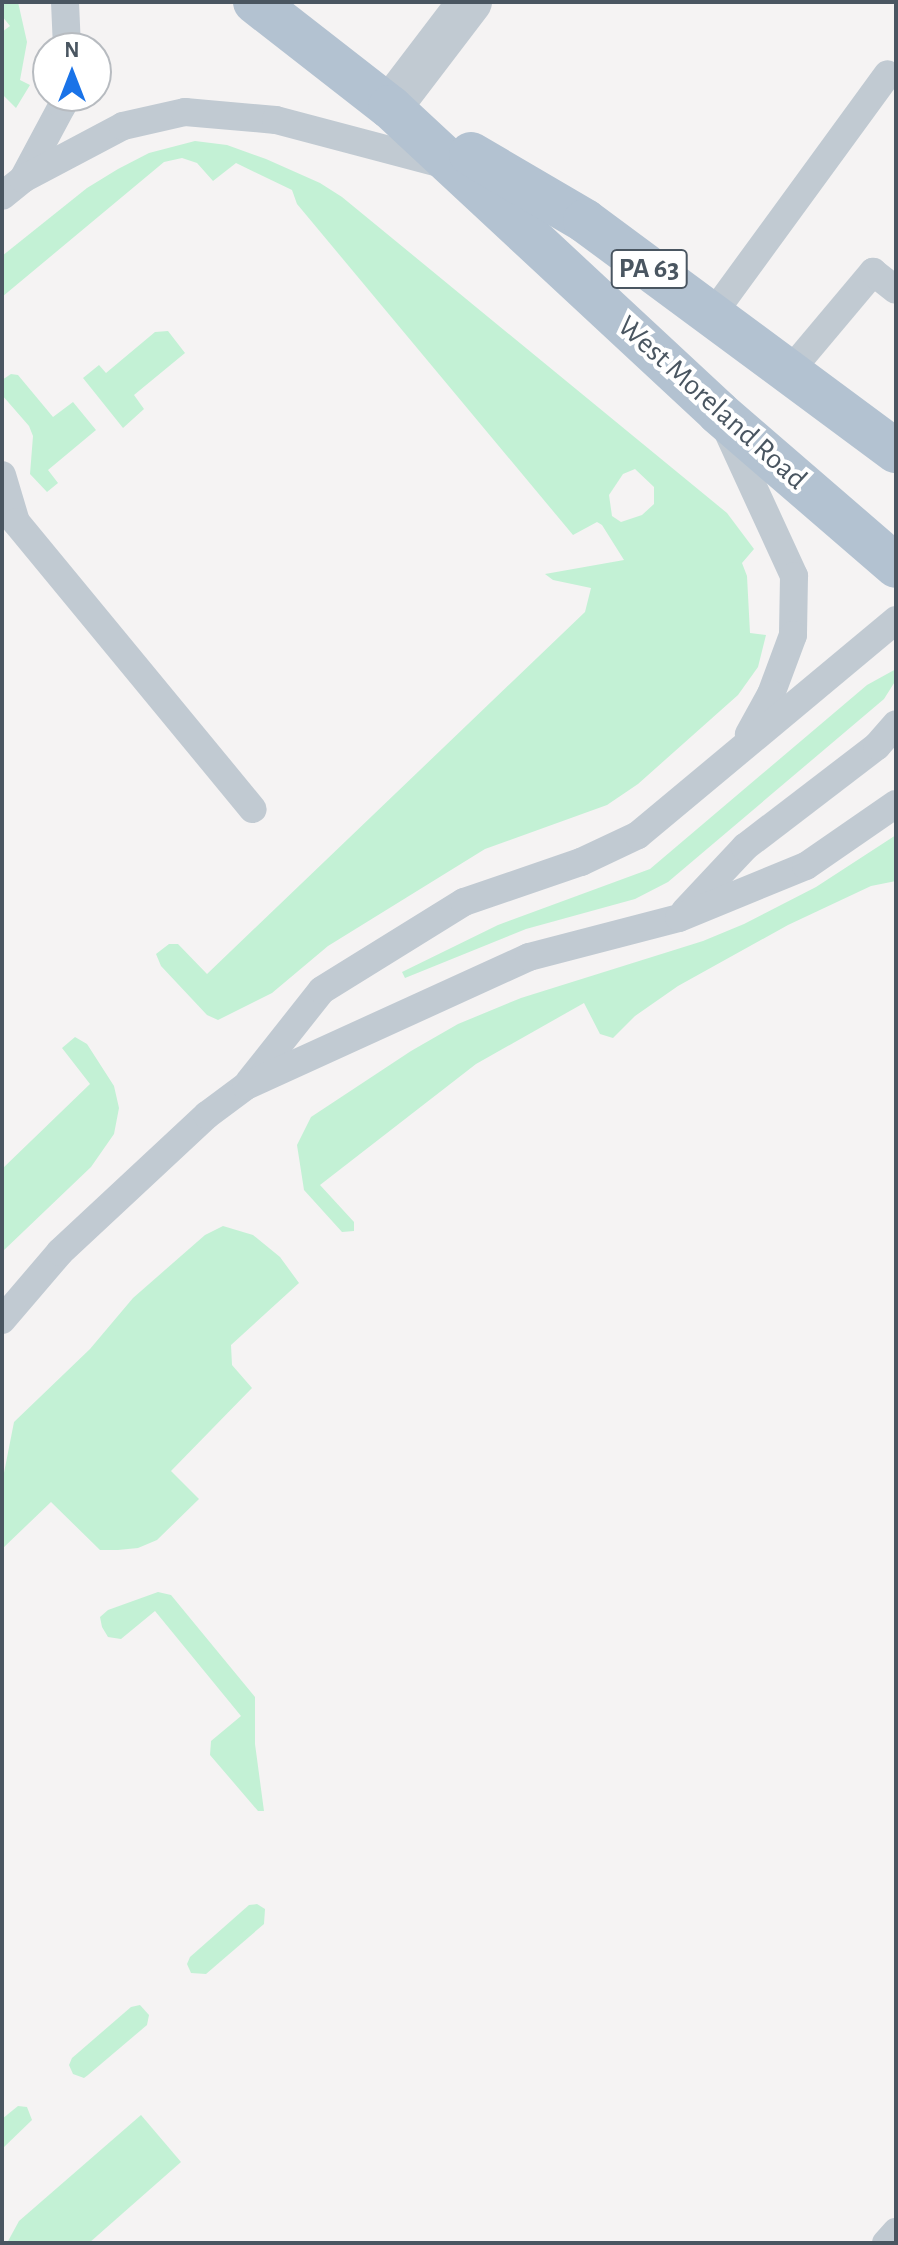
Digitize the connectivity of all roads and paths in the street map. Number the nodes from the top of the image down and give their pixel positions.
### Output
1 (65, 2) edge
2 (255, 2) edge
3 (470, 2) edge
4 (66, 32) edge
5 (888, 74) dead end
6 (390, 107) junction
7 (58, 112) edge
8 (459, 168) junction
9 (12, 187) edge
10 (896, 290) edge
11 (712, 315) junction
12 (789, 372) junction
13 (719, 413) junction
14 (896, 451) edge
15 (2, 475) edge
16 (896, 566) edge
17 (896, 620) edge
18 (896, 724) edge
19 (741, 749) junction
20 (896, 804) edge
21 (253, 809) dead end
22 (679, 918) junction
23 (246, 1086) junction
24 (2, 1320) edge
25 (896, 2232) edge
26 (886, 2243) edge

1 - 4 lane
2 - 6 main road, West Moreland Road / PA 63
3 - 6 street
5 - 11 lane
6 - 8 main road, West Moreland Road / PA 63
6 - 11 main road, West Moreland Road / PA 63
7 - 9 lane
8 - 9 lane
8 - 13 main road, West Moreland Road / PA 63
10 - 12 lane
11 - 12 main road, West Moreland Road / PA 63
12 - 14 main road, West Moreland Road / PA 63
13 - 16 main road, West Moreland Road / PA 63
13 - 19 lane
15 - 21 lane
17 - 19 lane
18 - 22 lane
19 - 23 lane
20 - 22 lane
22 - 23 lane
23 - 24 lane
25 - 26 lane

